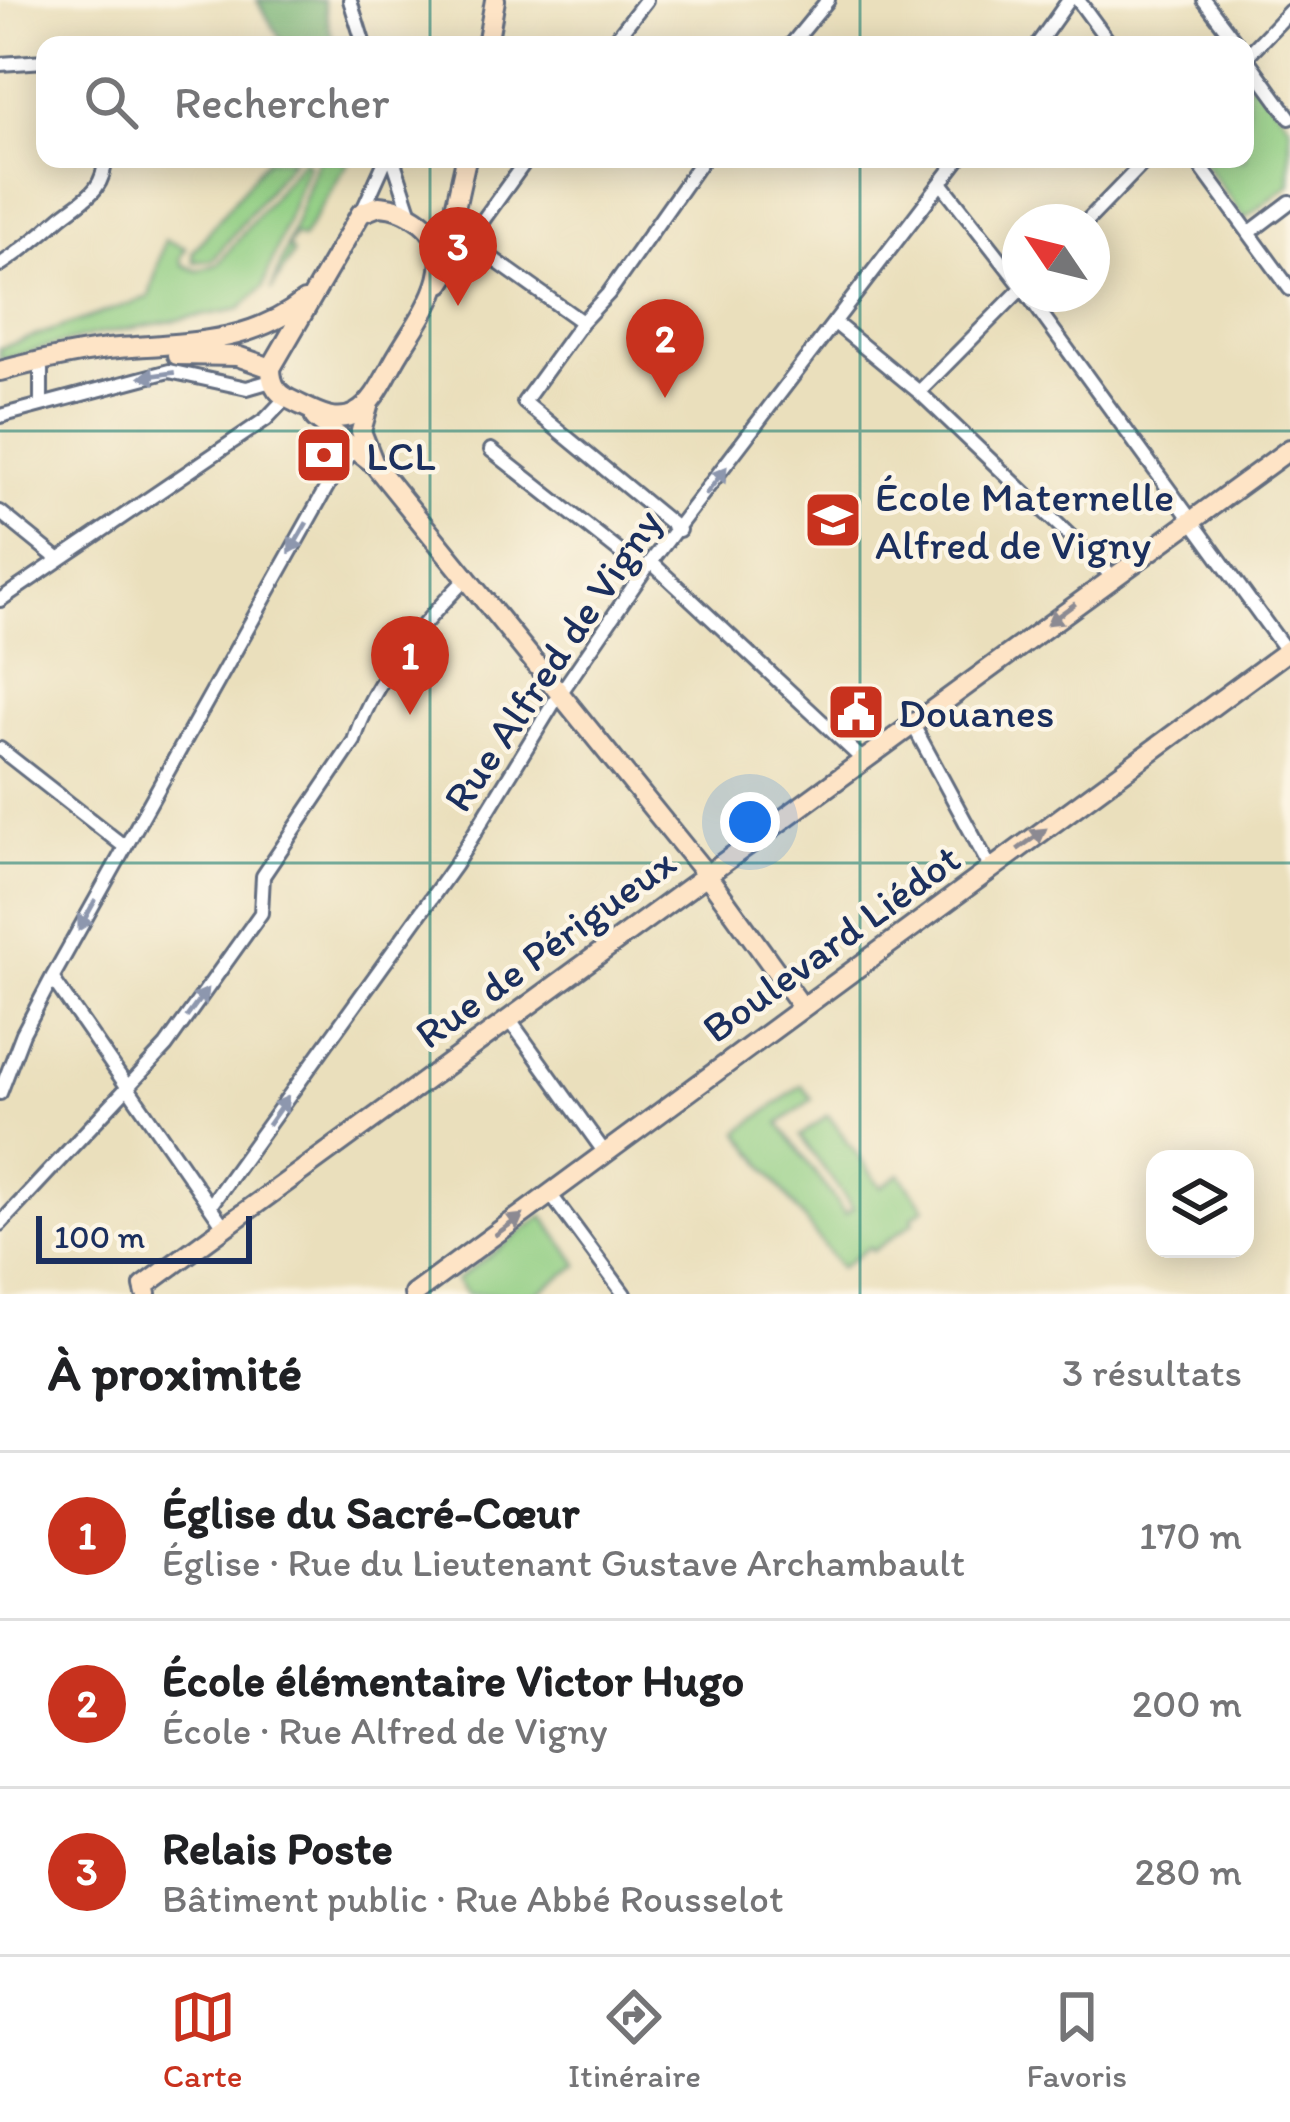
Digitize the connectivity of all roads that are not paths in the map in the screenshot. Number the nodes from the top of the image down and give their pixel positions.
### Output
1 (350, 0) edge
2 (359, 0) edge
3 (495, 0) edge
4 (646, 0) edge
5 (828, 0) edge
6 (1073, 0) edge
7 (1204, 0) edge
8 (1290, 11) edge
9 (361, 36) edge
10 (362, 36) edge
11 (489, 36) edge
12 (618, 36) edge
13 (798, 36) edge
14 (1044, 36) edge
15 (1103, 36) edge
16 (1231, 36) edge
17 (1254, 48) edge
18 (36, 62) edge
19 (0, 64) edge
20 (1254, 69) edge
21 (1290, 118) edge
22 (103, 168) edge
23 (385, 168) edge
24 (394, 168) edge
25 (464, 168) edge
26 (521, 168) edge
27 (697, 168) edge
28 (953, 168) edge
29 (1139, 168) edge
30 (1202, 168) edge
31 (942, 184) junction
32 (1290, 202) edge
33 (1104, 204) edge
34 (361, 213) junction
35 (420, 222) junction
36 (451, 226) junction
37 (1249, 233) junction
38 (468, 241) junction
39 (1002, 263) edge
40 (0, 265) edge
41 (1290, 290) edge
42 (313, 294) junction
43 (433, 298) junction
44 (1002, 309) edge
45 (1039, 312) edge
46 (582, 322) junction
47 (835, 323) junction
48 (41, 370) junction
49 (0, 375) edge
50 (271, 375) junction
51 (919, 392) junction
52 (286, 398) junction
53 (369, 403) junction
54 (41, 405) junction
55 (0, 416) edge
56 (358, 444) junction
57 (1290, 449) edge
58 (491, 450) dead end
59 (0, 512) edge
60 (1190, 521) junction
61 (679, 530) junction
62 (58, 559) junction
63 (648, 567) junction
64 (1113, 577) junction
65 (466, 579) junction
66 (0, 600) edge
67 (1288, 650) edge
68 (561, 694) junction
69 (912, 722) junction
70 (0, 749) edge
71 (862, 759) junction
72 (125, 848) junction
73 (991, 869) junction
74 (706, 874) junction
75 (52, 978) junction
76 (802, 1007) junction
77 (509, 1019) junction
78 (128, 1087) junction
79 (0, 1093) edge
80 (605, 1154) junction
81 (551, 1195) junction
82 (210, 1206) junction
83 (0, 1224) edge
84 (225, 1228) junction
85 (141, 1291) edge
86 (414, 1294) edge
87 (624, 1294) edge

1 - 9 street
2 - 10 street
3 - 11 main road
4 - 12 street
5 - 13 street
6 - 14 street
6 - 15 street
7 - 16 street
8 - 17 street
18 - 19 street
20 - 21 street
22 - 40 street
23 - 34 street
24 - 35 street
25 - 36 main road
26 - 38 street
27 - 46 street
28 - 31 street, Rue Alfred de Vigny
29 - 33 street
30 - 37 street
31 - 39 street
31 - 47 street, Rue Alfred de Vigny
32 - 37 street
34 - 35 main road
34 - 42 main road
35 - 36 main road
35 - 43 main road
36 - 38 main road
37 - 41 street
38 - 43 main road
38 - 46 street
42 - 49 main road
42 - 50 main road
43 - 53 main road
44 - 51 street
45 - 60 street
46 - 61 street
47 - 51 street
61 -> 47 street, Rue Alfred de Vigny
48 - 49 main road
48 - 50 main road
48 - 54 street
50 - 52 main road
50 -> 54 street
51 - 64 street
52 - 53 main road
52 - 56 main road
52 - 62 street
53 - 56 main road
54 - 55 street
56 - 65 main road
56 -> 72 street
57 - 60 main road, Rue de Périgueux
58 - 63 street
59 - 62 street
60 - 64 main road, Rue de Périgueux
60 - 67 street
61 - 63 street, Rue Alfred de Vigny
62 - 66 street
63 - 68 street, Rue Alfred de Vigny
63 - 71 street
64 -> 69 main road, Rue de Périgueux
65 - 68 main road
78 -> 65 street
73 -> 67 main road, Boulevard Liédot
68 - 74 main road
82 -> 68 street, Rue Alfred de Vigny
69 - 71 main road, Rue de Périgueux
69 - 73 street
70 - 72 street
71 - 74 main road, Rue de Périgueux
72 -> 75 street
73 - 76 main road, Boulevard Liédot
74 - 76 main road
74 - 77 main road, Rue de Périgueux
75 - 78 street
75 - 79 street
76 - 80 main road, Boulevard Liédot
77 - 80 street
77 - 84 main road, Rue de Périgueux
78 - 82 street
78 - 83 street
80 - 81 main road, Boulevard Liédot
86 -> 81 main road, Boulevard Liédot
81 - 87 street
82 - 84 street
84 - 85 main road, Rue de Périgueux

